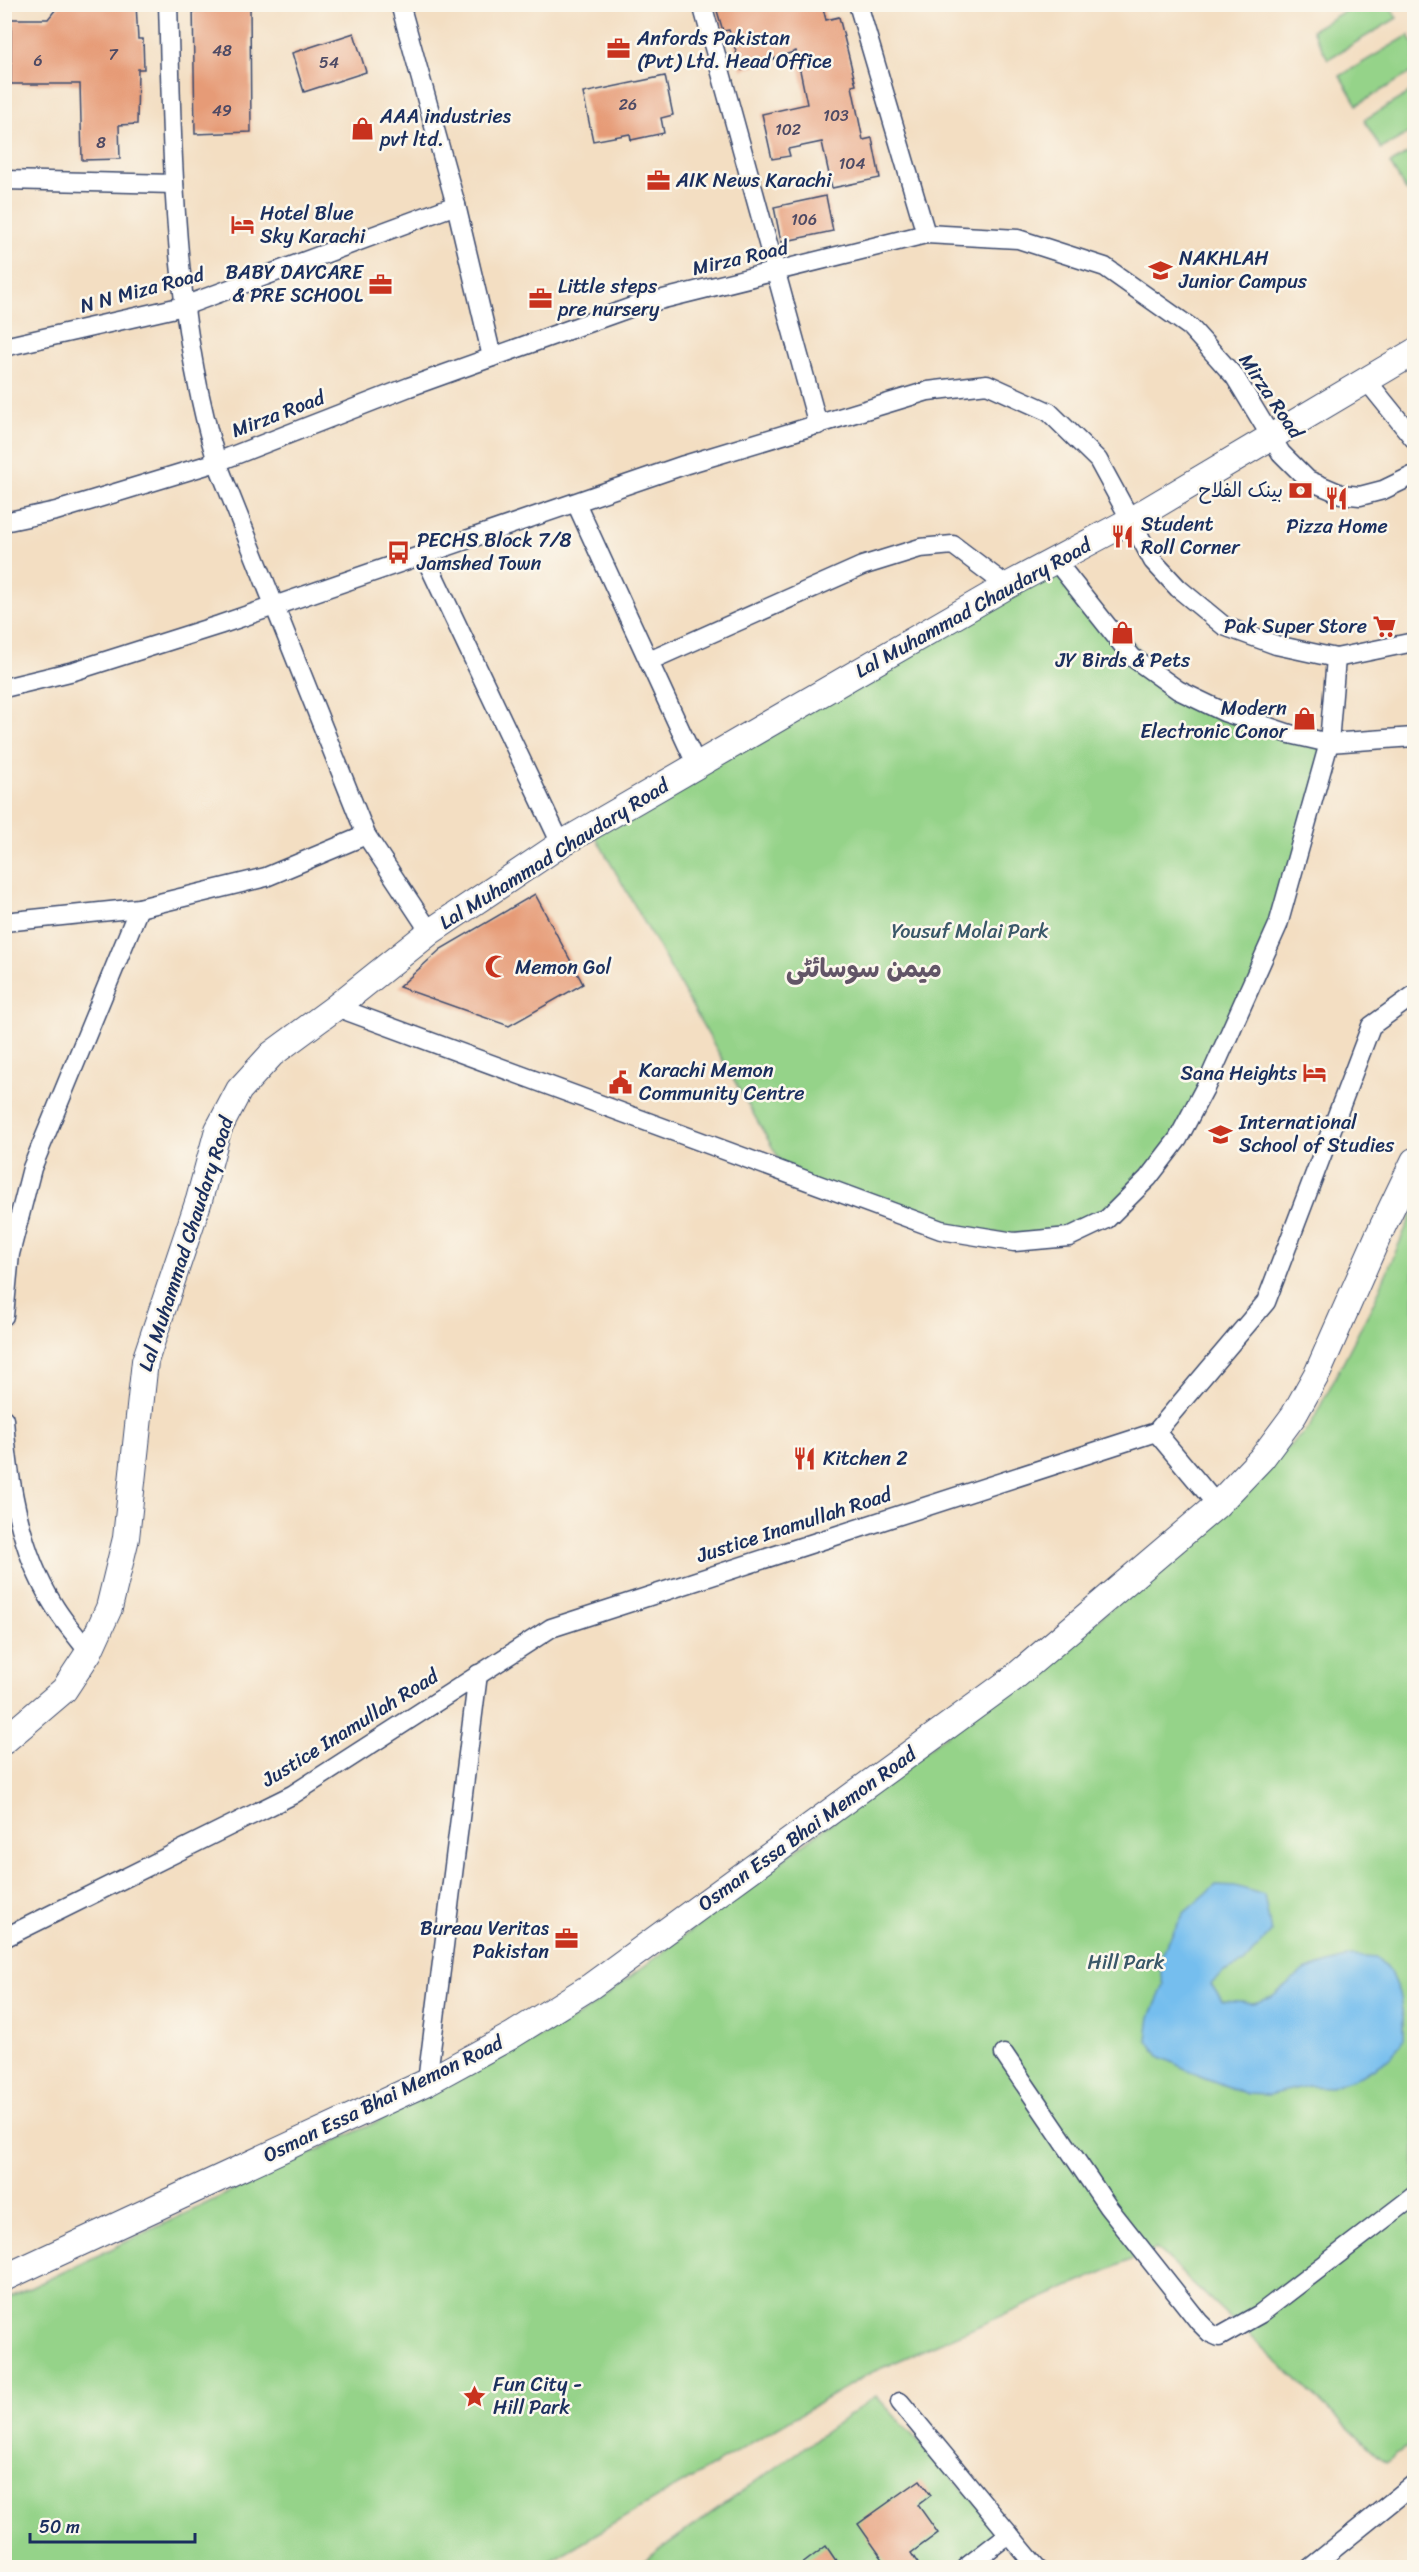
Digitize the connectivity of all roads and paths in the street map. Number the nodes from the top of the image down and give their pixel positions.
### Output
1 (168, 4) edge
2 (400, 4) edge
3 (702, 4) edge
4 (858, 4) edge
5 (4, 180) edge
6 (174, 184) junction
7 (456, 205) junction
8 (926, 234) junction
9 (775, 273) junction
10 (184, 306) junction
11 (4, 347) edge
12 (1414, 352) edge
13 (492, 357) junction
14 (1367, 381) junction
15 (818, 425) junction
16 (1271, 438) junction
17 (1414, 439) edge
18 (217, 462) junction
19 (1414, 476) edge
20 (576, 502) junction
21 (1131, 520) junction
22 (4, 522) edge
23 (424, 555) junction
24 (1055, 560) junction
25 (1007, 586) junction
26 (273, 607) junction
27 (1414, 642) edge
28 (1336, 658) junction
29 (649, 661) junction
30 (4, 688) edge
31 (1414, 737) edge
32 (1329, 743) junction
33 (697, 766) junction
34 (366, 835) junction
35 (561, 844) junction
36 (140, 908) junction
37 (4, 922) edge
38 (430, 932) junction
39 (1414, 995) edge
40 (336, 1007) junction
41 (1414, 1161) edge
42 (4, 1316) edge
43 (4, 1419) edge
44 (1156, 1432) junction
45 (1216, 1505) junction
46 (89, 1652) junction
47 (478, 1674) junction
48 (4, 1741) edge
49 (4, 1938) edge
50 (1004, 2054) dead end
51 (427, 2082) junction
52 (1414, 2196) edge
53 (4, 2278) edge
54 (900, 2402) dead end
55 (1414, 2484) edge
56 (1009, 2534) junction
57 (965, 2568) edge
58 (1037, 2568) edge
59 (1310, 2568) edge

1 - 6 street
2 - 7 street
3 - 9 street
4 - 8 street
5 - 6 street
6 - 10 street
7 - 10 street, N N Miza Road
7 - 13 street
8 - 9 street, Mirza Road
8 - 16 street, Mirza Road
9 - 13 street, Mirza Road
9 - 15 street
10 - 11 street, N N Miza Road
10 - 18 street
12 - 14 street, Lal Muhammad Chaudary Road
13 - 18 street, Mirza Road
14 - 16 street, Lal Muhammad Chaudary Road
14 - 17 street
15 - 20 street
15 - 21 street
16 - 19 street, Mirza Road
16 - 21 street, Lal Muhammad Chaudary Road
18 - 22 street, Mirza Road
18 - 26 street
20 - 23 street
20 - 29 street
21 - 24 street, Lal Muhammad Chaudary Road
21 - 28 street
23 - 26 street
23 - 35 street
24 - 25 street, Lal Muhammad Chaudary Road
24 - 32 street
25 - 29 street
25 - 33 street, Lal Muhammad Chaudary Road
26 - 30 street
26 - 34 street
27 - 28 street
28 - 32 street
29 - 33 street
31 - 32 street
32 - 40 street
33 - 35 street, Lal Muhammad Chaudary Road
34 - 36 street
34 - 38 street
35 - 38 street, Lal Muhammad Chaudary Road
36 - 37 street
36 - 42 street
38 - 40 street, Lal Muhammad Chaudary Road
39 - 44 street
40 - 46 street, Lal Muhammad Chaudary Road
41 - 45 street, Osman Essa Bhai Memon Road
43 - 46 street
44 - 45 street
44 - 47 street, Justice Inamullah Road
45 - 51 street, Osman Essa Bhai Memon Road
46 - 48 street, Lal Muhammad Chaudary Road
47 - 49 street, Justice Inamullah Road
47 - 51 street
50 - 52 street
51 - 53 street, Osman Essa Bhai Memon Road
54 - 56 street
55 - 59 street
56 - 57 street
56 - 58 street

